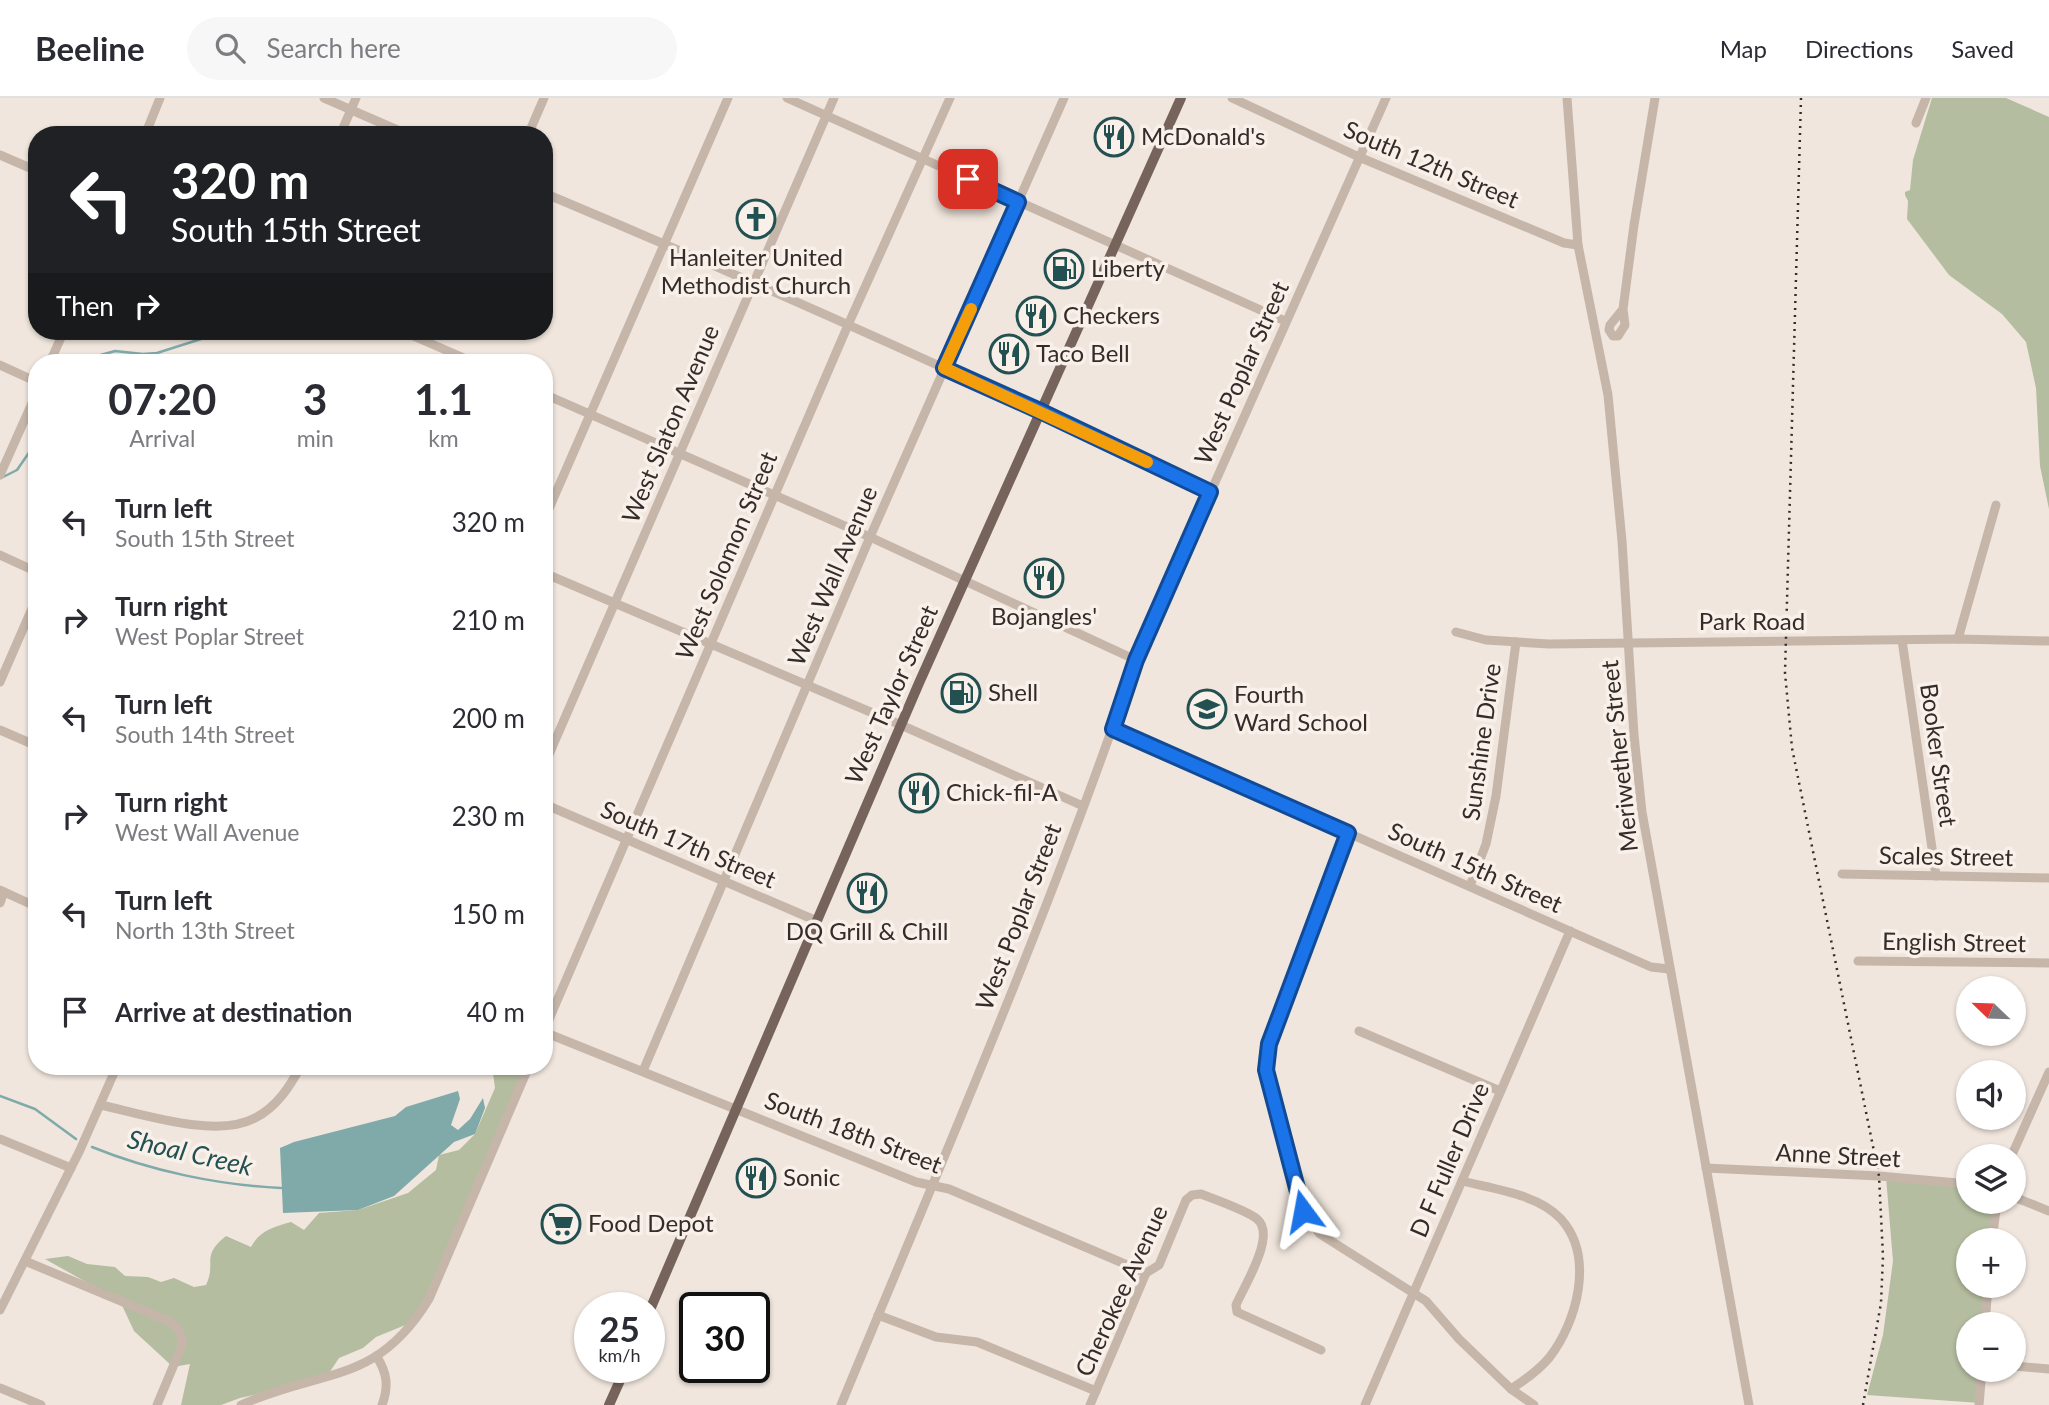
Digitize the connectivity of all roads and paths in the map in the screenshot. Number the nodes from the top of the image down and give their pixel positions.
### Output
1 (160, 98) edge
2 (324, 98) edge
3 (356, 98) edge
4 (544, 98) edge
5 (728, 98) edge
6 (787, 98) edge
7 (834, 98) edge
8 (950, 98) edge
9 (1064, 98) edge
10 (1181, 98) edge
11 (1232, 98) edge
12 (1385, 98) edge
13 (1567, 98) edge
14 (1655, 98) edge
15 (1926, 98) edge
16 (351, 110) junction
17 (825, 116) junction
18 (1916, 123) dead end
19 (149, 126) edge
20 (344, 126) edge
21 (389, 126) edge
22 (532, 126) edge
23 (0, 155) edge
24 (1359, 156) junction
25 (923, 159) junction
26 (28, 167) edge
27 (553, 196) edge
28 (1018, 202) junction
29 (665, 244) junction
30 (1578, 245) junction
31 (1115, 246) junction
32 (753, 283) junction
33 (1623, 309) dead end
34 (1285, 321) junction
35 (848, 325) junction
36 (423, 340) edge
37 (455, 354) edge
38 (0, 365) edge
39 (944, 368) junction
40 (28, 378) edge
41 (553, 398) edge
42 (28, 411) edge
43 (1040, 411) junction
44 (591, 414) junction
45 (679, 453) junction
46 (0, 475) edge
47 (1210, 492) junction
48 (775, 495) junction
49 (553, 500) edge
50 (1996, 505) dead end
51 (870, 537) junction
52 (0, 555) edge
53 (28, 568) edge
54 (553, 577) edge
55 (964, 581) junction
56 (614, 602) junction
57 (28, 618) edge
58 (1456, 632) dead end
59 (1958, 639) junction
60 (1902, 640) junction
61 (2049, 641) edge
62 (1516, 642) junction
63 (1628, 642) junction
64 (711, 643) junction
65 (1136, 660) junction
66 (0, 682) edge
67 (807, 684) junction
68 (901, 725) junction
69 (1113, 729) junction
70 (0, 730) edge
71 (28, 742) edge
72 (553, 745) edge
73 (1083, 806) junction
74 (553, 808) edge
75 (1348, 833) junction
76 (627, 839) junction
77 (1842, 874) dead end
78 (1936, 876) junction
79 (2049, 878) edge
80 (724, 881) junction
81 (1470, 886) junction
82 (2, 891) edge
83 (0, 903) edge
84 (28, 903) edge
85 (817, 921) junction
86 (1570, 931) junction
87 (1858, 961) dead end
88 (2049, 963) edge
89 (1669, 969) junction
90 (553, 1011) edge
91 (1360, 1031) dead end
92 (553, 1036) edge
93 (642, 1071) junction
94 (2049, 1072) edge
95 (113, 1075) edge
96 (296, 1075) edge
97 (525, 1075) edge
98 (1500, 1091) junction
99 (100, 1105) junction
100 (737, 1109) junction
101 (0, 1139) edge
102 (2017, 1144) edge
103 (72, 1168) junction
104 (1706, 1168) junction
105 (1462, 1181) junction
106 (1956, 1183) edge
107 (932, 1185) junction
108 (2026, 1202) edge
109 (2049, 1211) edge
110 (25, 1261) junction
111 (1146, 1273) junction
112 (658, 1292) edge
113 (1414, 1292) junction
114 (0, 1310) edge
115 (878, 1315) junction
116 (1321, 1350) dead end
117 (377, 1357) junction
118 (2026, 1367) edge
119 (2049, 1369) edge
120 (1981, 1382) edge
121 (619, 1383) edge
122 (0, 1388) edge
123 (1511, 1389) junction
124 (1096, 1391) junction
125 (41, 1405) edge
126 (157, 1405) edge
127 (242, 1405) edge
128 (382, 1405) edge
129 (609, 1405) edge
130 (841, 1405) edge
131 (1090, 1405) edge
132 (1365, 1405) edge
133 (1534, 1405) edge
134 (1749, 1405) edge
135 (1979, 1405) edge

1 - 19 street
2 - 16 street
3 - 16 street
4 - 22 street
5 - 29 street
6 - 17 street
7 - 17 street, West Slaton Avenue
8 - 25 street, West Solomon Street
9 - 28 street, West Wall Avenue
10 - 31 main road, West Taylor Street
11 - 24 street, South 12th Street
12 - 24 street, West Poplar Street
13 - 30 street, Meriwether Street
14 - 33 street
15 - 18 street
16 - 20 street
16 - 21 street
17 - 25 street
17 - 32 street, West Slaton Avenue
23 - 26 street
24 - 30 street, South 12th Street
24 - 34 street, West Poplar Street
25 - 28 street
25 - 35 street, West Solomon Street
27 - 29 street
28 - 31 street
28 - 39 street, West Wall Avenue
29 - 32 street
29 - 44 street
30 - 63 street, Meriwether Street
31 - 34 street
31 - 43 main road, West Taylor Street
32 - 35 street
32 - 45 street, West Slaton Avenue
34 - 47 street, West Poplar Street
35 - 39 street
35 - 48 street, West Solomon Street
36 - 37 street
38 - 40 street
39 - 43 street
39 - 51 street, West Wall Avenue
41 - 44 street
42 - 46 street
43 - 47 street
43 - 55 main road, West Taylor Street
44 - 45 street
44 - 49 street
45 - 48 street
45 - 56 street, West Slaton Avenue
47 - 65 street, West Poplar Street
48 - 51 street
48 - 64 street, West Solomon Street
50 - 59 street
51 - 55 street
51 - 67 street, West Wall Avenue
52 - 53 street
54 - 56 street
55 - 65 street
55 - 68 main road, West Taylor Street
56 - 64 street
56 - 72 street, West Slaton Avenue
57 - 66 street
58 - 62 street, Park Road
59 - 60 street, Park Road
59 - 61 street, Park Road
60 - 63 street, Park Road
60 - 78 street, Booker Street
62 - 63 street, Park Road
62 - 81 street, Sunshine Drive
63 - 89 street, Meriwether Street
64 - 67 street
64 - 76 street, West Solomon Street
65 - 69 street, West Poplar Street
67 - 68 street
67 - 80 street, West Wall Avenue
68 - 73 street
68 - 85 main road, West Taylor Street
69 - 73 street, West Poplar Street
69 - 75 street, South 15th Street
70 - 71 street
73 - 107 street, West Poplar Street
74 - 76 street, South 17th Street
75 - 81 street, South 15th Street
75 - 113 street
76 - 80 street, South 17th Street
76 - 90 street, West Solomon Street
77 - 78 street, Scales Street
78 - 79 street, Scales Street
80 - 85 street, South 17th Street
80 - 93 street, West Wall Avenue
81 - 86 street, South 15th Street
82 - 83 street
82 - 84 street
85 - 100 main road, West Taylor Street
86 - 89 street, South 15th Street
86 - 98 street, D F Fuller Drive
87 - 88 street, English Street
89 - 104 street, Meriwether Street
91 - 98 street
92 - 93 street, South 18th Street
93 - 100 street, South 18th Street
94 - 102 street
95 - 99 street
96 - 99 street
97 - 117 street
98 - 105 street, D F Fuller Drive
99 - 103 street
100 - 107 street, South 18th Street
100 - 112 main road, West Taylor Street
101 - 103 street
103 - 110 street
104 - 106 street, Anne Street
104 - 134 street, Meriwether Street
105 - 113 street, D F Fuller Drive
105 - 123 street
107 - 111 street, South 18th Street
107 - 115 street, West Poplar Street
108 - 109 street
110 - 114 street
110 - 126 street
111 - 116 street, Cherokee Avenue
111 - 124 street, Cherokee Avenue
113 - 123 street
113 - 132 street, D F Fuller Drive
115 - 124 street
115 - 130 street, West Poplar Street
117 - 127 street
117 - 128 street
118 - 119 street
120 - 135 street
121 - 129 main road
122 - 125 street
123 - 133 street
124 - 131 street, Cherokee Avenue

